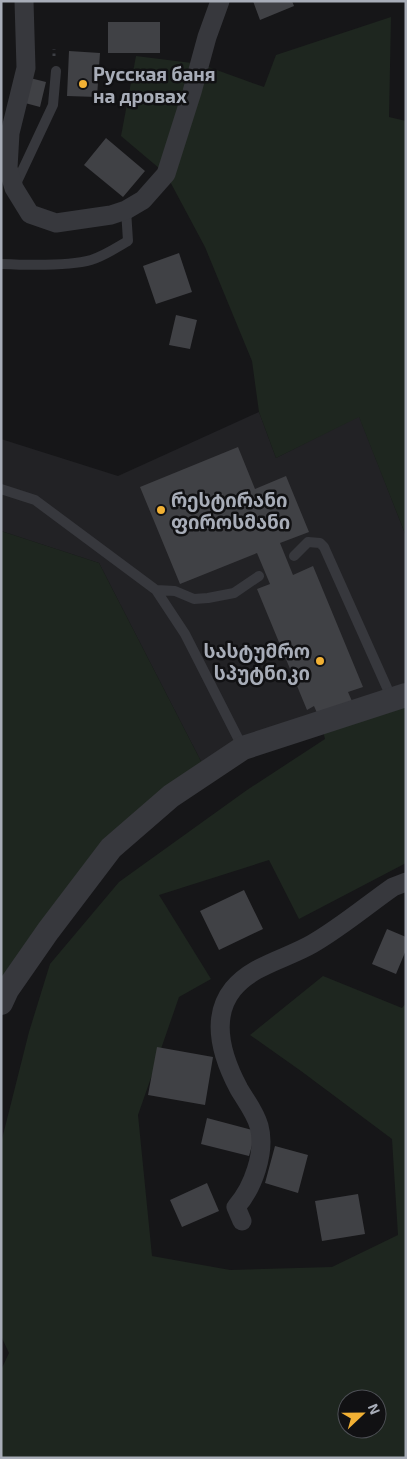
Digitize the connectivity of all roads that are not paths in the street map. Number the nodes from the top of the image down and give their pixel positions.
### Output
1 (24, 1) edge
2 (220, 1) edge
3 (56, 71) dead end
4 (5, 132) edge
5 (14, 188) junction
6 (126, 210) junction
7 (1, 264) edge
8 (1, 489) edge
9 (294, 556) dead end
10 (259, 576) dead end
11 (156, 590) junction
12 (399, 697) edge
13 (243, 748) junction
14 (406, 882) edge
15 (1, 1003) edge
16 (242, 1221) dead end

1 - 4 street
2 - 6 street
3 - 5 lane
4 - 5 street
5 - 6 street
6 - 7 lane
8 - 11 lane
9 - 12 lane
10 - 11 lane
11 - 13 lane
12 - 13 street
13 - 15 street
14 - 16 street

